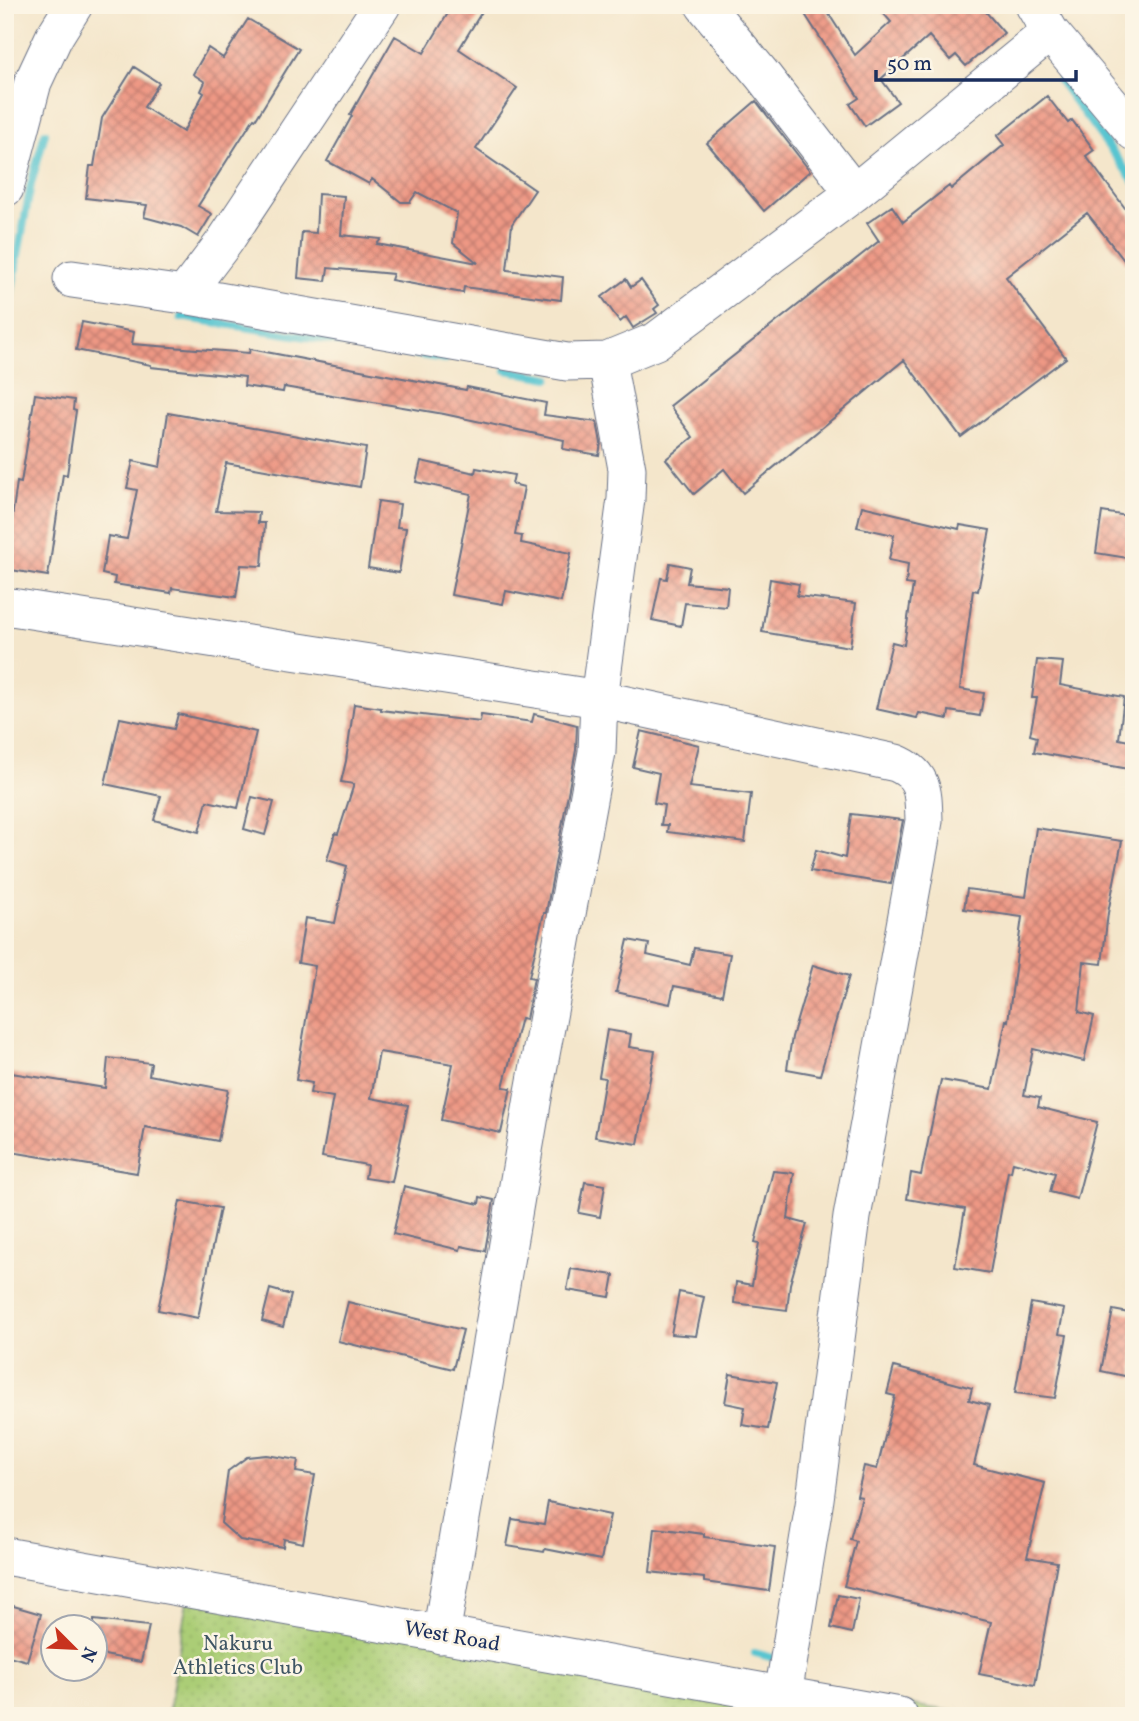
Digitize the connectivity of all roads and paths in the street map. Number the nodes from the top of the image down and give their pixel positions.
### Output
1 (74, 5) edge
2 (382, 5) edge
3 (704, 5) edge
4 (1042, 19) edge
5 (1134, 132) edge
6 (5, 188) edge
7 (854, 193) junction
8 (72, 279) dead end
9 (184, 295) junction
10 (607, 361) junction
11 (5, 606) edge
12 (599, 699) junction
13 (5, 1556) edge
14 (441, 1635) junction
15 (783, 1695) junction
16 (899, 1716) edge

1 - 6 street
2 - 9 street
3 - 7 street
4 - 5 street
4 - 7 street
7 - 10 street
8 - 9 street
9 - 10 street
10 - 12 street
11 - 12 street
12 - 14 street
12 - 15 street
13 - 14 street, West Road
14 - 15 street, West Road
15 - 16 street, West Road

